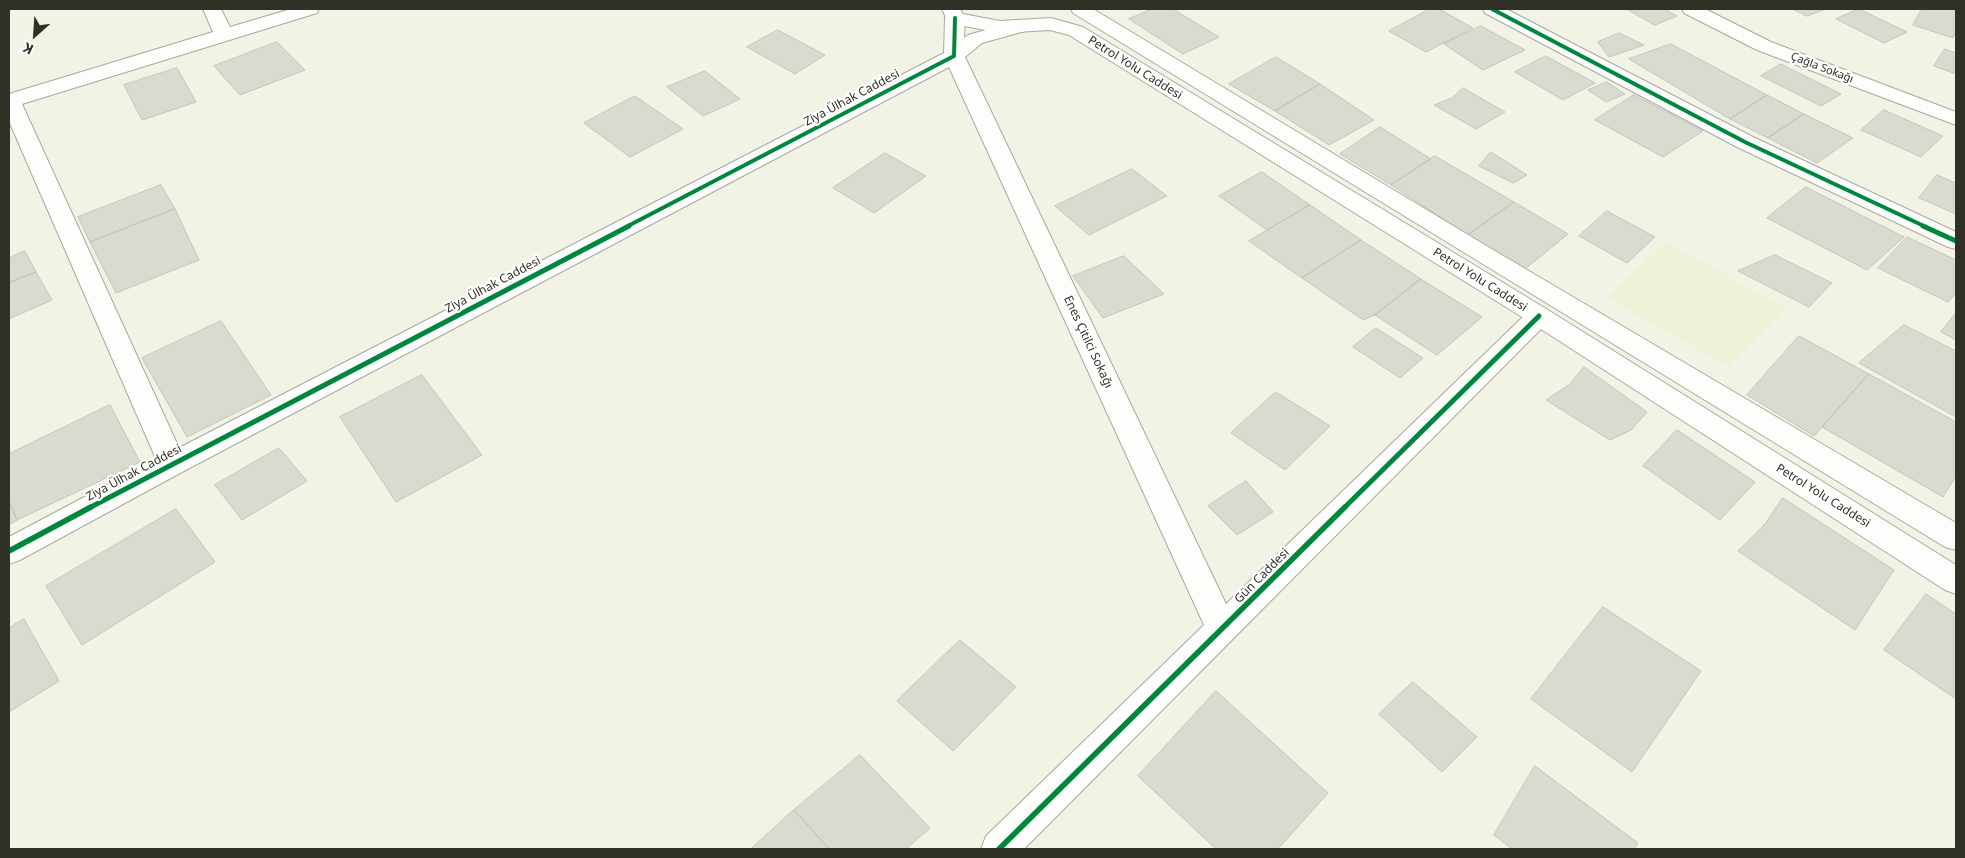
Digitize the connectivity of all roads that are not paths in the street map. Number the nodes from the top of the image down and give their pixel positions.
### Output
1 (212, 9) edge
2 (310, 9) edge
3 (1052, 9) edge
4 (1080, 9) edge
5 (1492, 9) edge
6 (1691, 9) edge
7 (953, 13) edge
8 (1018, 27) junction
9 (224, 35) junction
10 (954, 56) junction
11 (9, 101) edge
12 (1956, 119) edge
13 (1956, 241) edge
14 (1540, 316) junction
15 (172, 464) junction
16 (1956, 538) edge
17 (9, 551) edge
18 (1956, 581) edge
19 (1222, 629) junction
20 (999, 849) edge

1 - 9 street
2 - 9 street
3 - 8 street, Petrol Yolu Caddesi
4 - 16 street, Petrol Yolu Caddesi
5 - 13 street
6 - 12 street, Çağla Sokağı
7 - 8 street, Petrol Yolu Caddesi
7 - 10 street
8 - 10 street, Ziya Ülhak Caddesi
8 - 14 street, Petrol Yolu Caddesi
9 - 11 street
10 - 15 street, Ziya Ülhak Caddesi
10 - 19 street, Enes Çitilci Sokağı
11 - 15 street
14 - 18 street, Petrol Yolu Caddesi
14 - 19 street, Gün Caddesi
15 - 17 street, Ziya Ülhak Caddesi
19 - 20 street, Gün Caddesi

